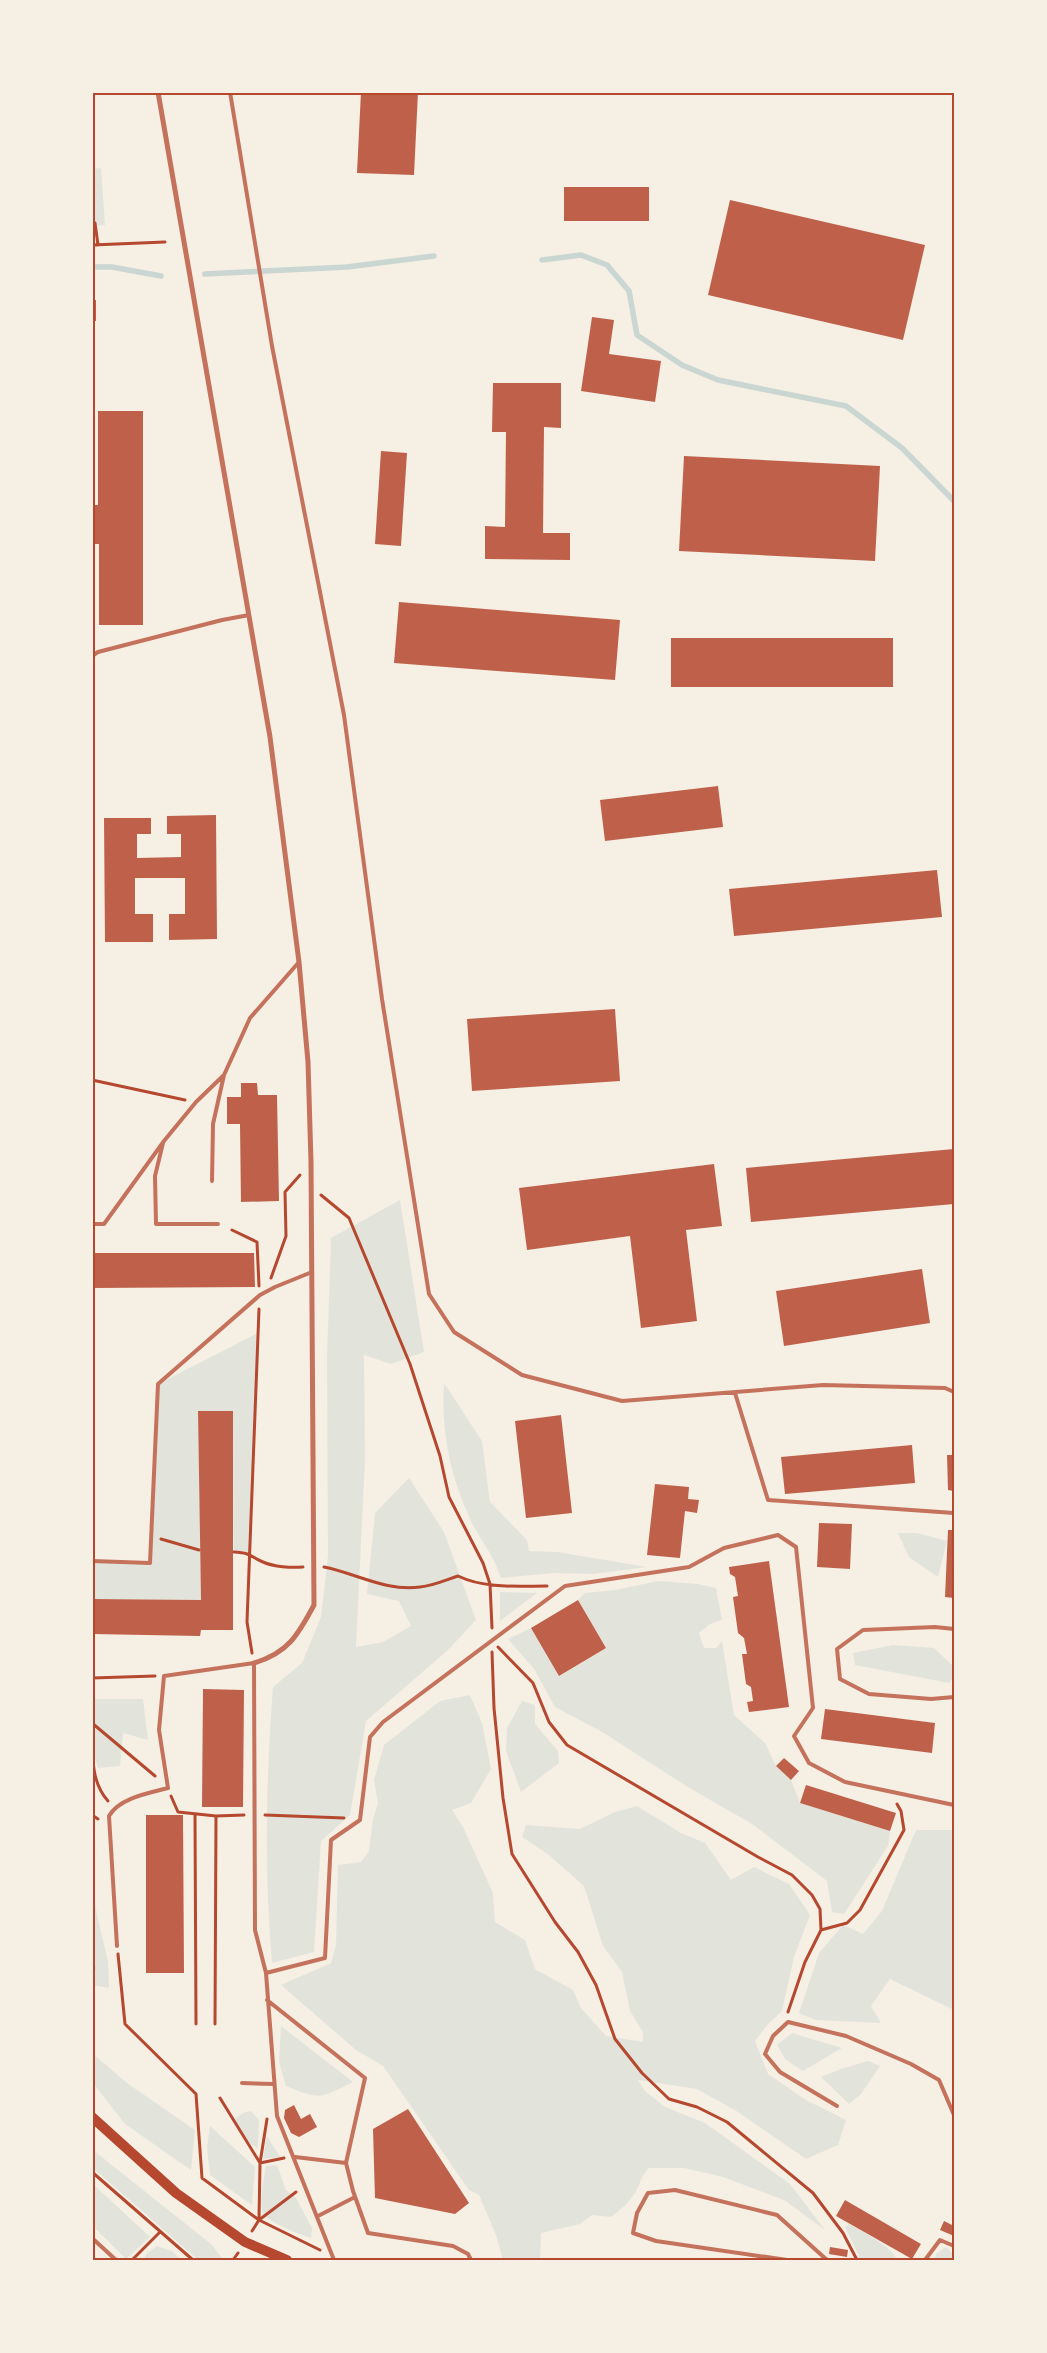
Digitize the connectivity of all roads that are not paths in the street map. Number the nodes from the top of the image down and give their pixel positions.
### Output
1 (158, 92) edge
2 (230, 92) edge
3 (250, 615) junction
4 (92, 656) edge
5 (298, 962) junction
6 (224, 1075) junction
7 (164, 1141) junction
8 (212, 1181) dead end
9 (92, 1224) edge
10 (218, 1224) dead end
11 (312, 1272) junction
12 (954, 1392) edge
13 (736, 1393) junction
14 (954, 1512) edge
15 (92, 1561) edge
16 (954, 1629) edge
17 (254, 1663) junction
18 (954, 1697) edge
19 (954, 1805) edge
20 (117, 1946) road end
21 (266, 1973) junction
22 (267, 2000) junction
23 (242, 2083) dead end
24 (273, 2084) junction
25 (837, 2106) dead end
26 (954, 2115) edge
27 (92, 2117) edge
28 (295, 2157) junction
29 (346, 2163) junction
30 (355, 2197) junction
31 (318, 2216) junction
32 (92, 2238) edge
33 (954, 2246) edge
34 (116, 2260) edge
35 (287, 2260) edge
36 (334, 2260) edge
37 (470, 2260) edge
38 (788, 2260) edge
39 (827, 2260) edge
40 (925, 2260) edge

1 - 3 street
2 - 13 lane
3 - 4 lane
3 - 5 street
5 - 6 lane
5 - 11 street
6 - 7 lane
6 - 8 lane
7 - 9 lane
7 - 10 lane
11 - 15 lane
11 - 17 street
12 - 13 lane
13 - 14 lane
16 - 18 lane
17 - 20 lane
17 - 21 lane
19 - 21 lane
21 - 22 lane
22 - 24 lane
22 - 29 lane
23 - 24 lane
24 - 28 lane
25 - 26 lane
27 - 35 main road
28 - 29 lane
28 - 31 lane
29 - 30 lane
30 - 31 lane
30 - 37 lane
31 - 36 lane
32 - 34 lane
33 - 40 lane
38 - 39 lane

